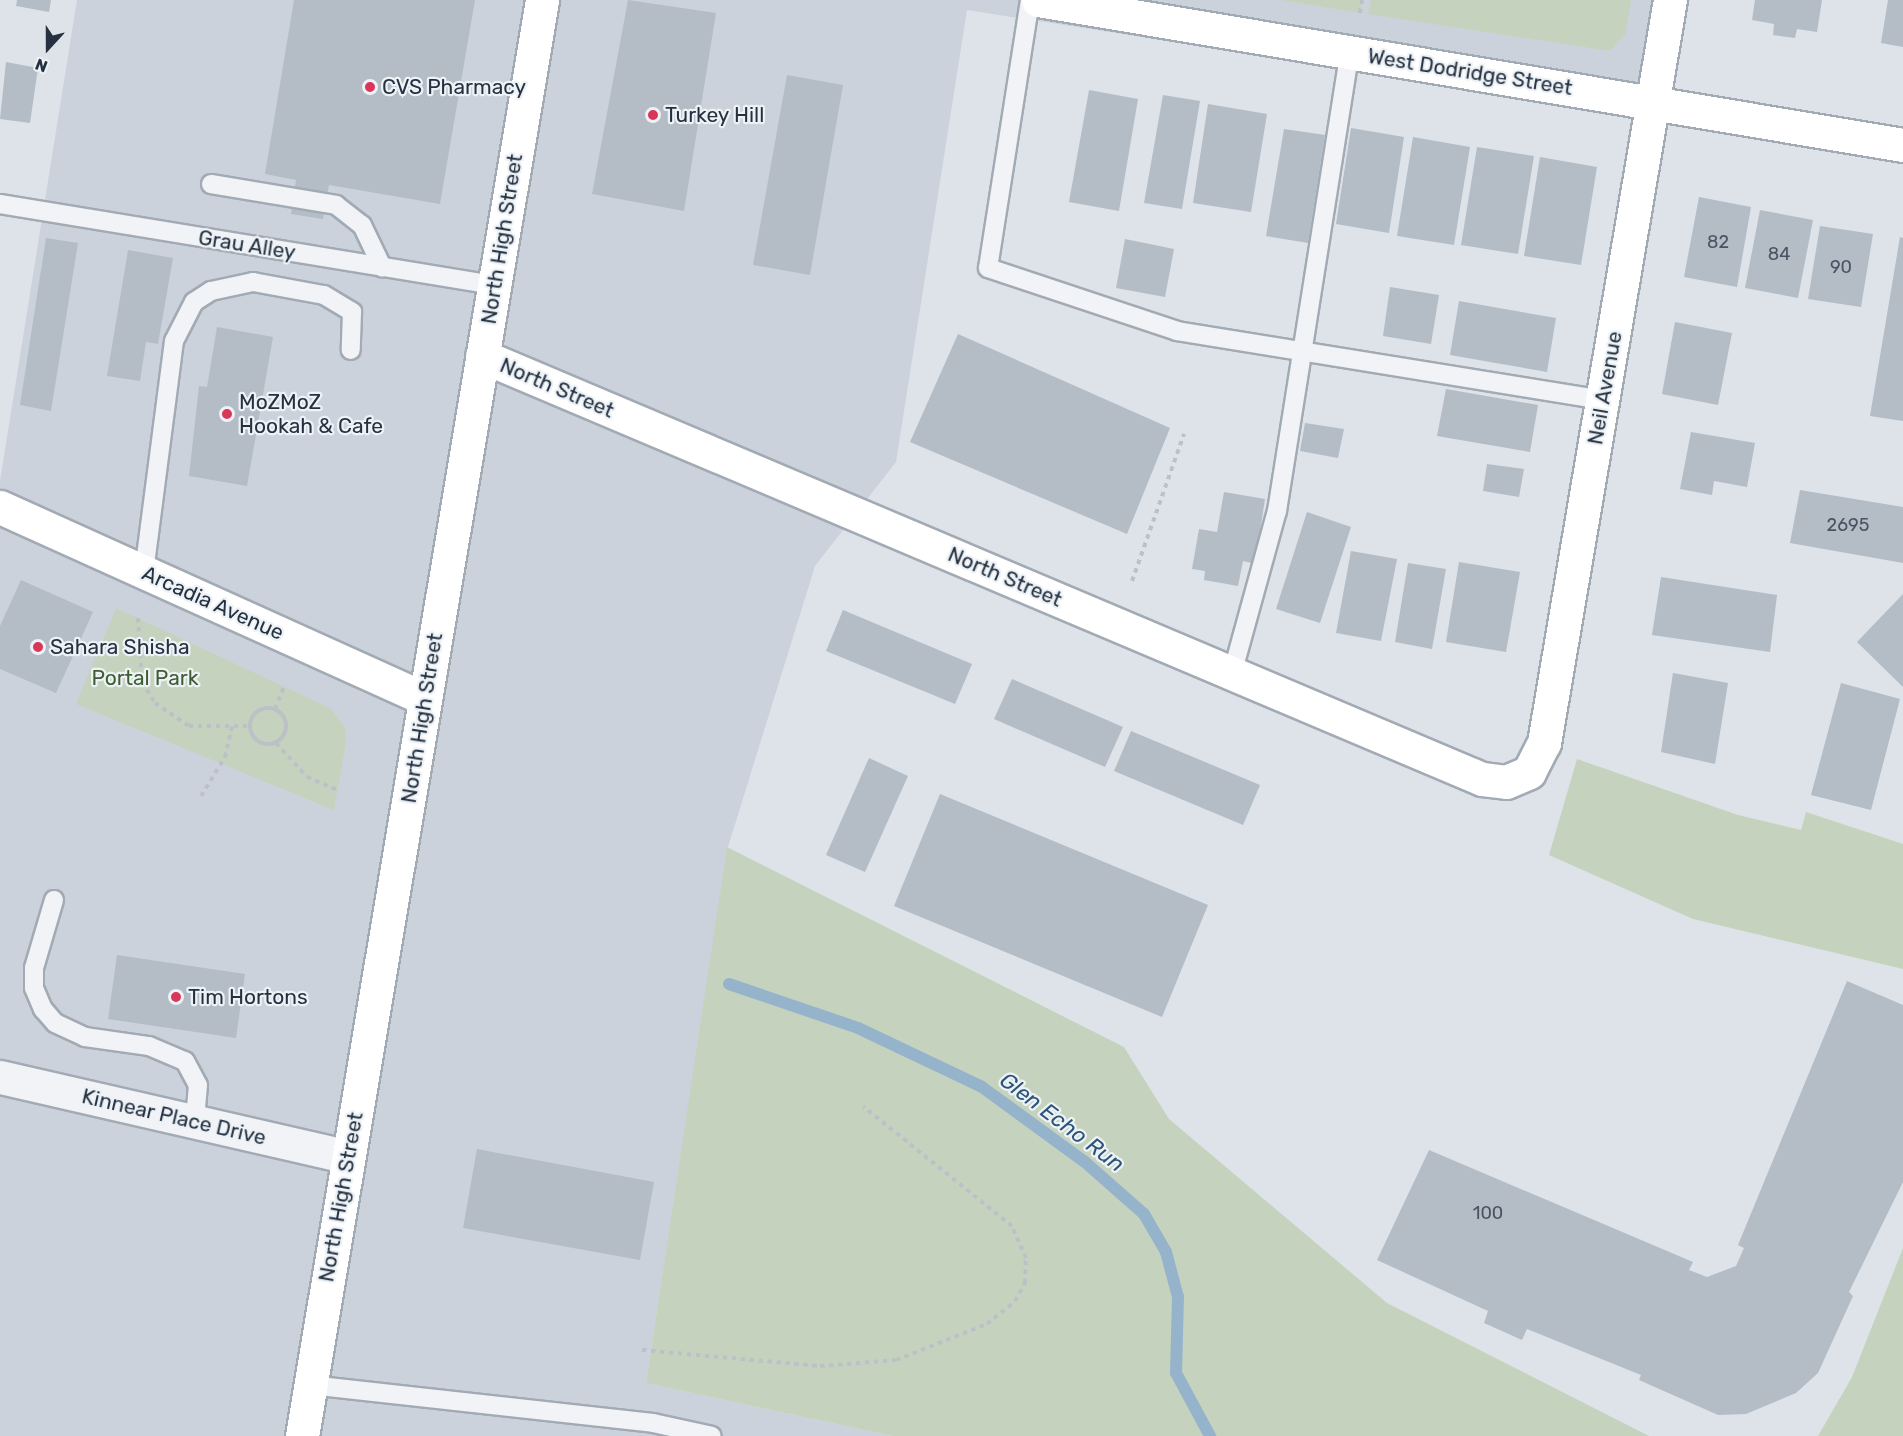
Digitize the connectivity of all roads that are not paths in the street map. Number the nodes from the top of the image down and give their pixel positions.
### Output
1 (542, 0) edge
2 (1030, 0) edge
3 (1038, 0) edge
4 (1670, 0) edge
5 (1350, 52) junction
6 (1653, 103) junction
7 (1903, 144) edge
8 (211, 184) dead end
9 (0, 204) edge
10 (382, 267) junction
11 (494, 285) junction
12 (351, 350) dead end
13 (1304, 351) junction
14 (482, 356) junction
15 (1604, 400) junction
16 (0, 507) edge
17 (144, 572) junction
18 (1232, 674) junction
19 (425, 699) junction
20 (1529, 772) joint
21 (54, 900) dead end
22 (0, 1077) edge
23 (195, 1122) junction
24 (348, 1157) junction
25 (310, 1385) junction
26 (302, 1436) edge
27 (712, 1436) edge

1 - 11 street, North High Street
2 - 13 lane
3 - 5 street, West Dodridge Street
4 - 6 street, Neil Avenue
5 - 6 street, West Dodridge Street
5 - 13 lane
6 - 7 street, West Dodridge Street
6 - 15 street, Neil Avenue
8 - 10 lane
9 - 10 lane, Grau Alley
10 - 11 lane, Grau Alley
11 - 14 street, North High Street
12 - 17 lane
13 - 15 lane
13 - 18 lane
14 - 18 street, North Street
14 - 19 street, North High Street
15 - 20 street, Neil Avenue
16 - 17 street, Arcadia Avenue
17 - 19 street, Arcadia Avenue
18 - 20 street, North Street
19 - 24 street, North High Street
21 - 23 lane
22 - 23 street, Kinnear Place Drive
23 - 24 street, Kinnear Place Drive
24 - 25 street, North High Street
25 - 26 street, North High Street
25 - 27 lane

